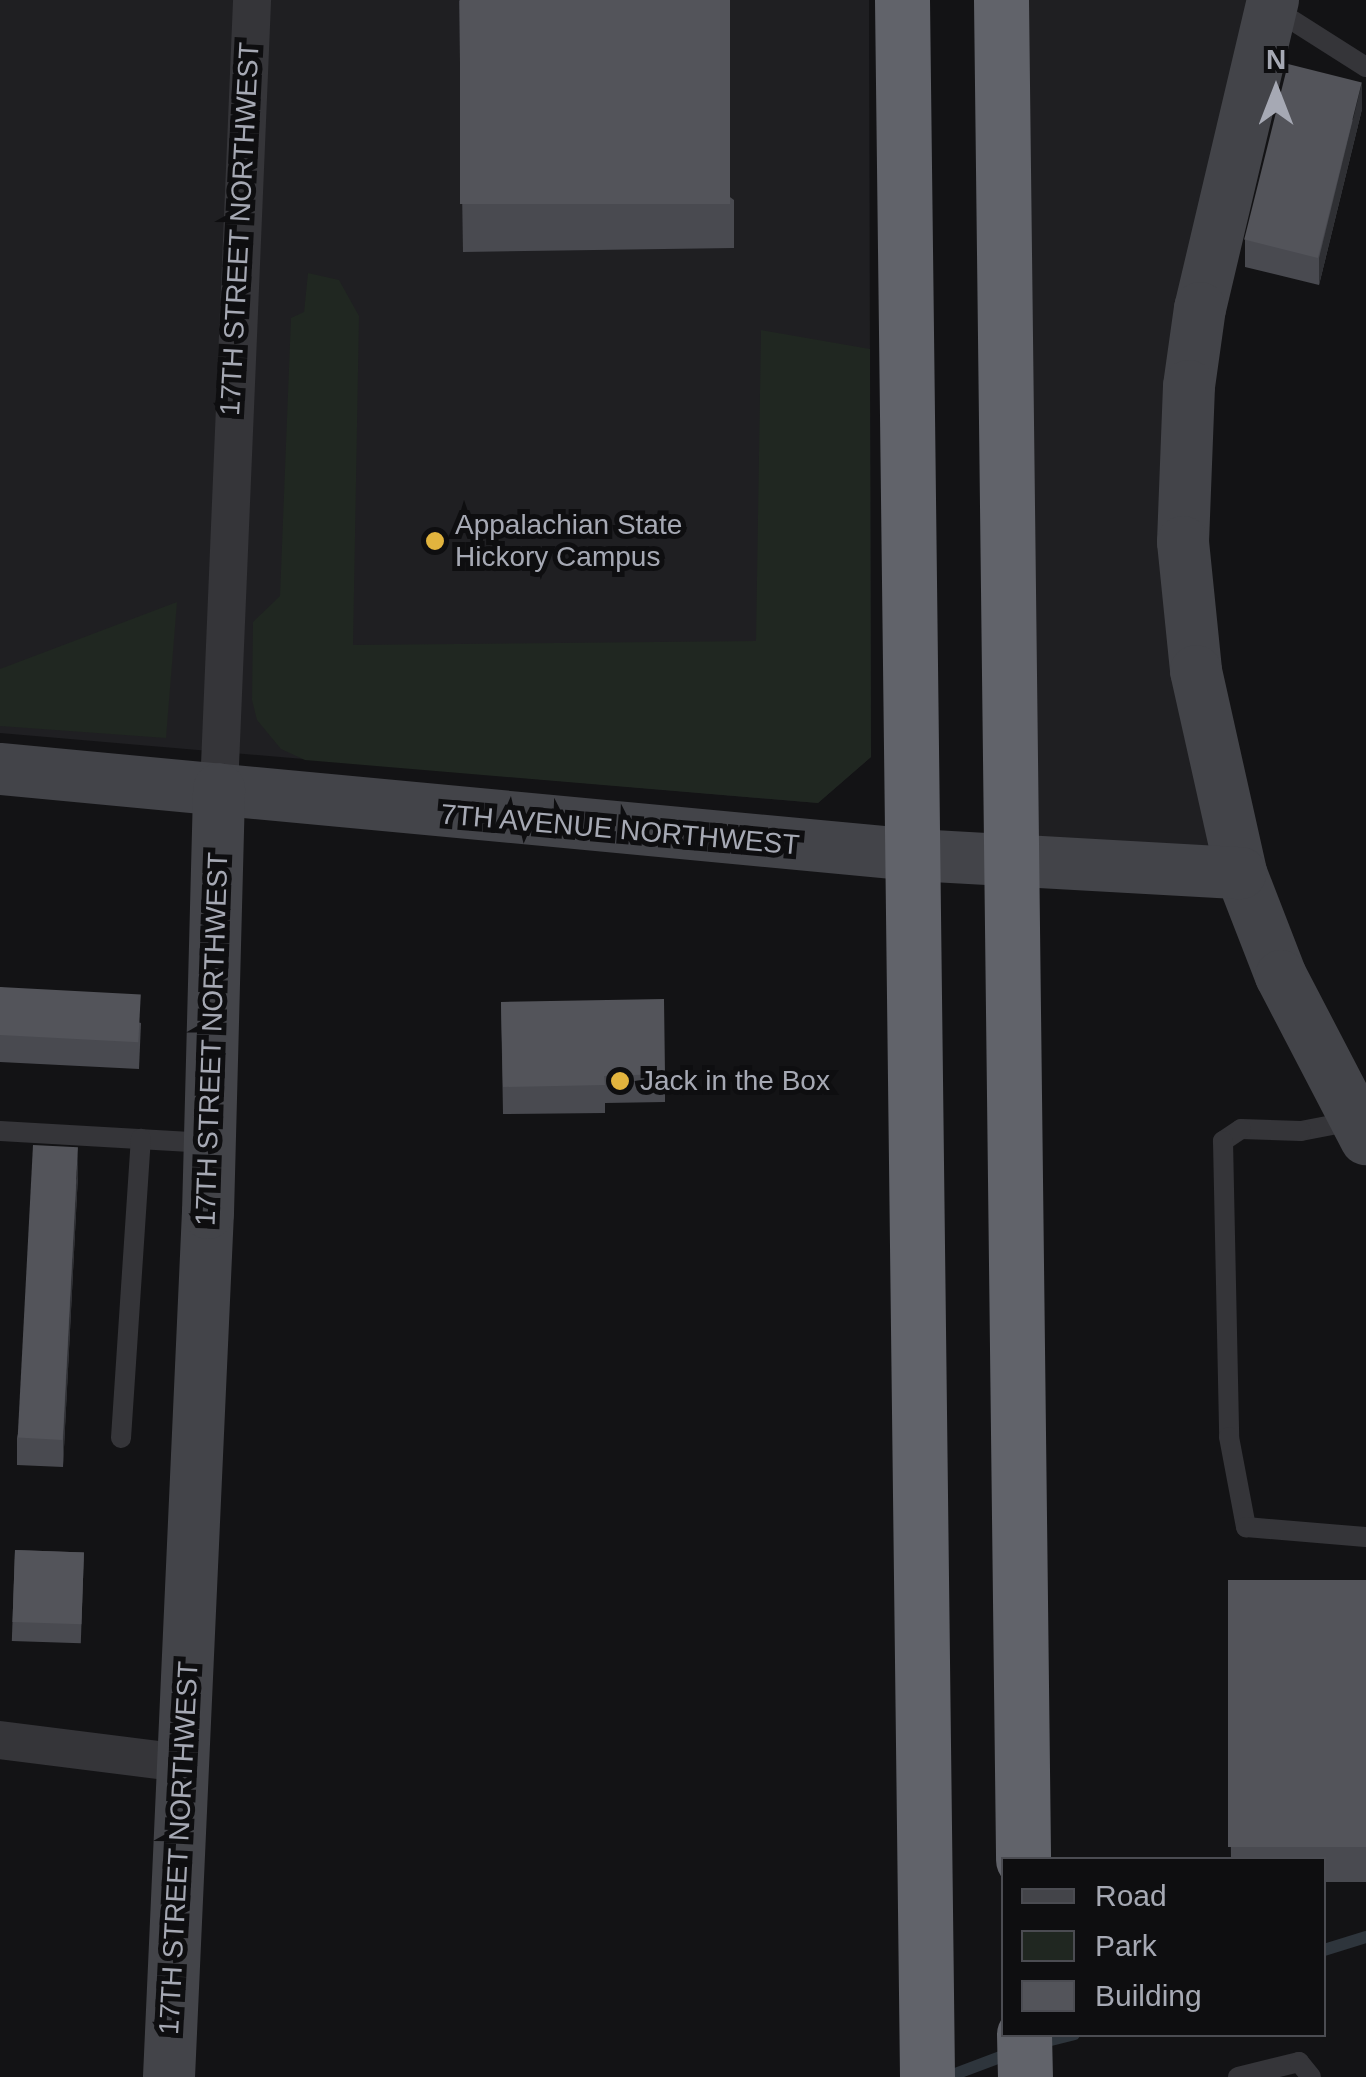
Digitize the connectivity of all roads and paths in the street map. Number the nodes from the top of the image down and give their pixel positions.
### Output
1 (252, 0) edge
2 (902, 0) edge
3 (1001, 0) edge
4 (1272, 4) edge
5 (1366, 67) edge
6 (0, 769) edge
7 (218, 789) junction
8 (916, 855) junction
9 (1015, 860) junction
10 (1241, 873) junction
11 (1361, 1130) edge
12 (0, 1131) edge
13 (141, 1139) junction
14 (210, 1143) junction
15 (122, 1438) dead end
16 (1366, 1537) edge
17 (0, 1740) edge
18 (183, 1763) junction
19 (1023, 1857) edge
20 (1024, 2037) edge
21 (169, 2077) edge
22 (927, 2077) edge
23 (1025, 2077) edge
24 (1238, 2077) edge
25 (1311, 2077) edge

1 - 7 street, 17TH STREET NORTHWEST
2 - 8 highway
3 - 9 highway
4 - 5 lane
4 - 10 street
6 - 7 street, 7TH AVENUE NORTHWEST
7 - 8 street, 7TH AVENUE NORTHWEST
7 - 14 street, 17TH STREET NORTHWEST
8 - 9 street, 7TH AVENUE NORTHWEST
8 - 22 highway
9 - 10 street, 7TH AVENUE NORTHWEST
9 - 19 highway
10 - 11 street
11 - 16 lane
12 - 13 lane
13 - 14 lane
13 - 15 lane
14 - 18 street, 17TH STREET NORTHWEST
17 - 18 street
18 - 21 street, 17TH STREET NORTHWEST
20 - 23 highway
24 - 25 lane

